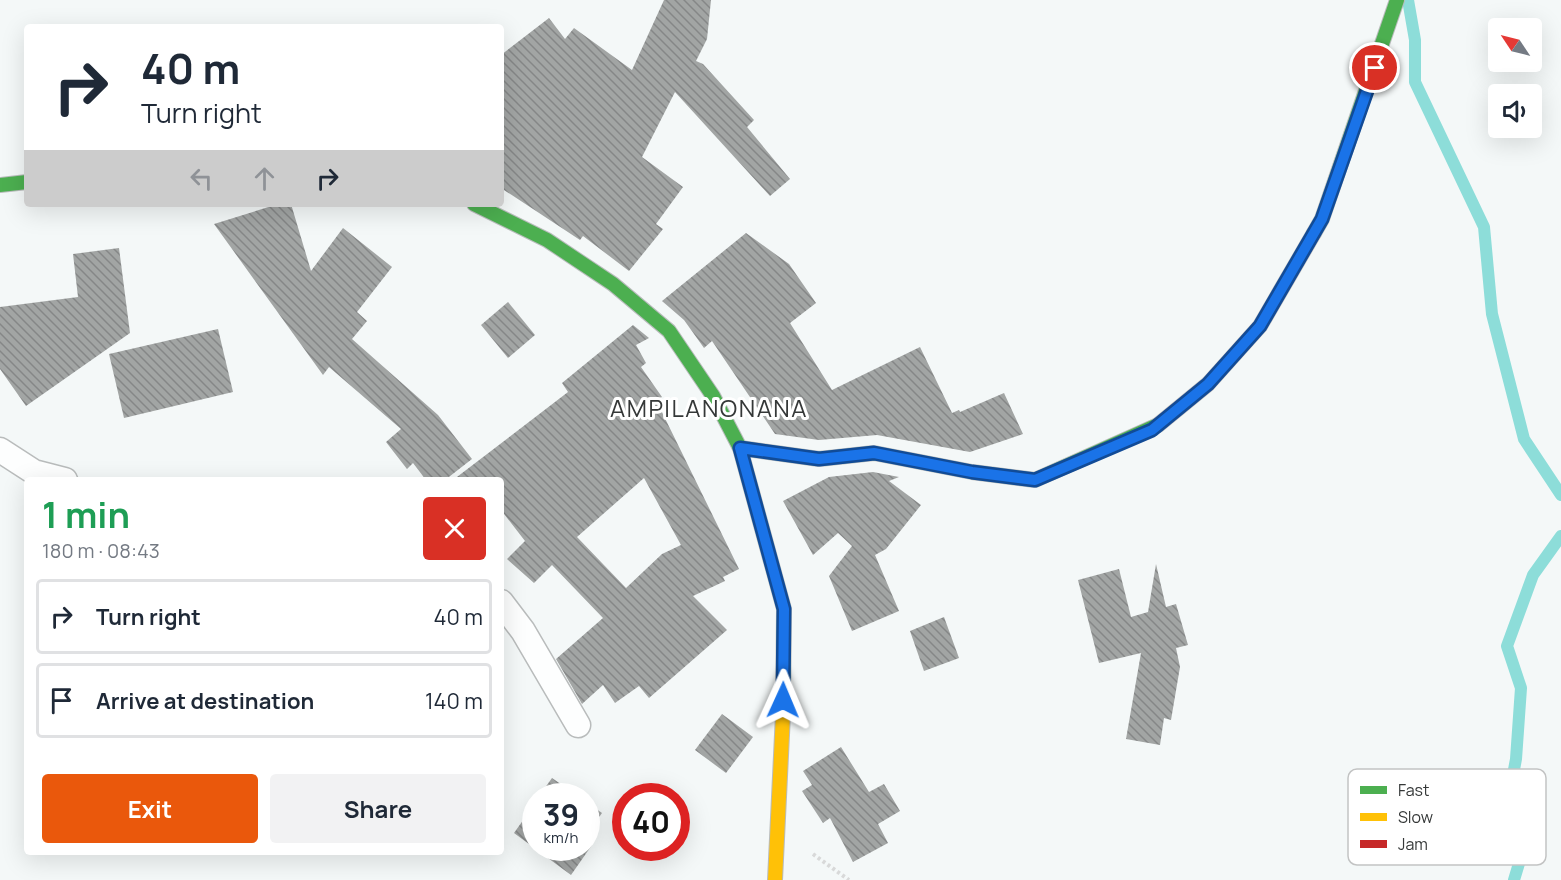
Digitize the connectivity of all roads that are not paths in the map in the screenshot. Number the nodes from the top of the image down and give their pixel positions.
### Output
1 (1397, 0) edge
2 (24, 183) edge
3 (0, 185) edge
4 (480, 207) edge
5 (740, 448) junction
6 (0, 450) edge
7 (53, 477) edge
8 (504, 606) edge
9 (578, 725) dead end
10 (775, 880) edge

1 - 5 street
2 - 3 street
4 - 5 street
5 - 10 street
6 - 7 lane
8 - 9 lane

